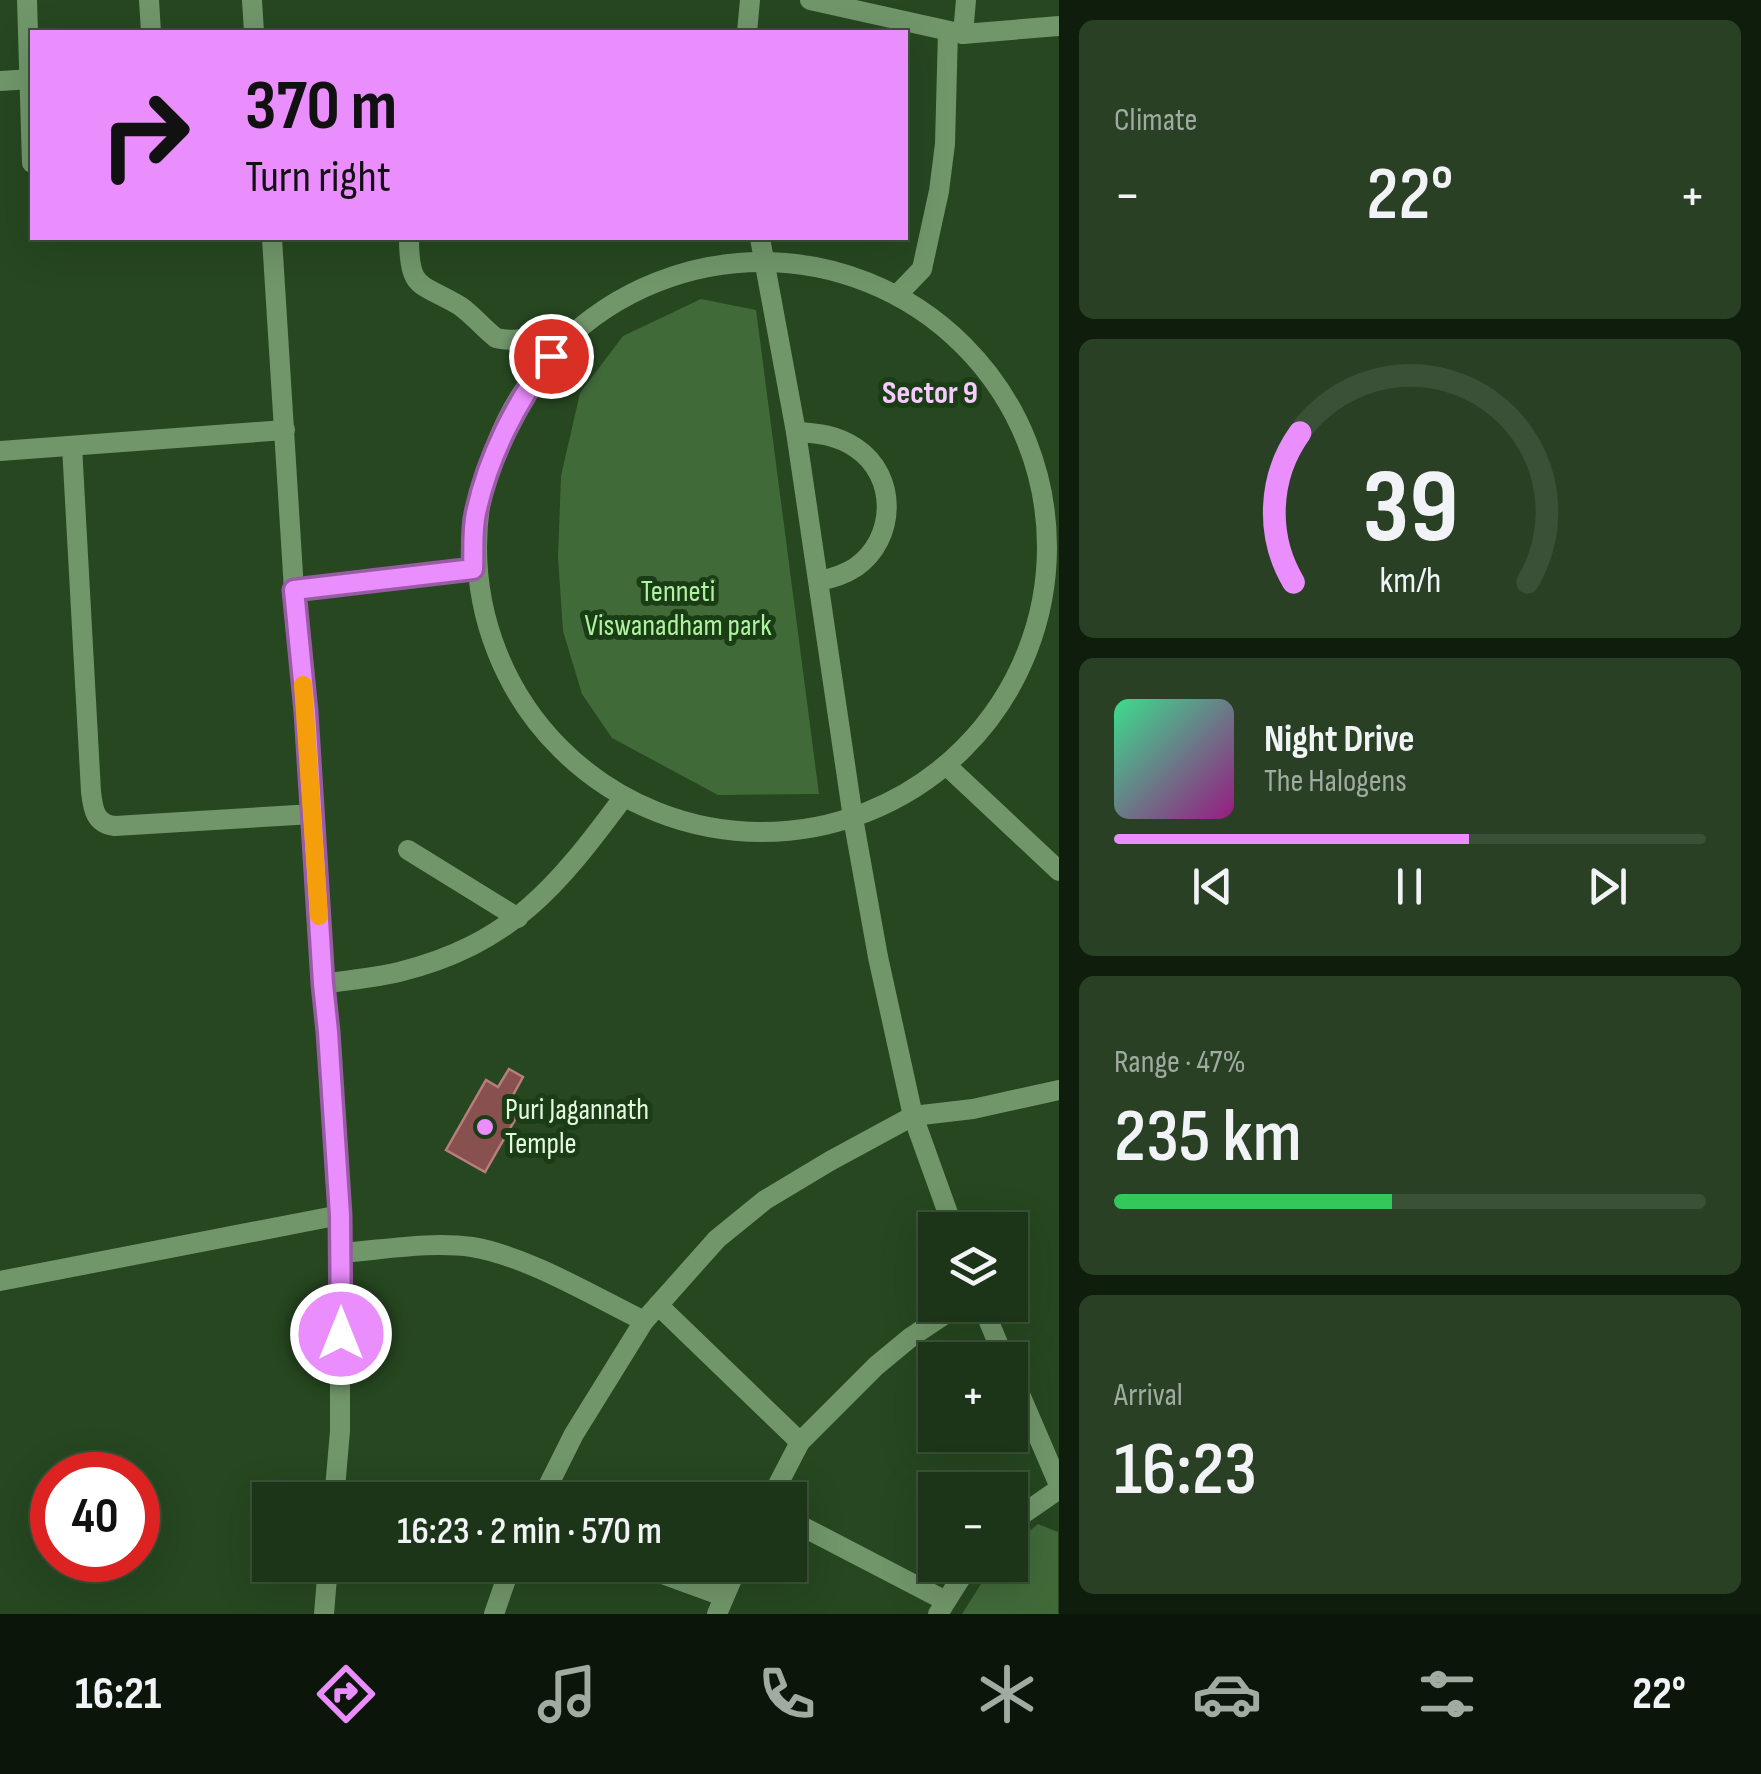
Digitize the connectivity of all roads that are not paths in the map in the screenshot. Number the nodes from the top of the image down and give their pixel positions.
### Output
1 (26, 0) edge
2 (149, 0) edge
3 (252, 0) edge
4 (750, 0) edge
5 (810, 0) edge
6 (966, 0) edge
7 (1058, 26) edge
8 (151, 30) edge
9 (254, 30) edge
10 (747, 30) edge
11 (956, 32) junction
12 (30, 63) edge
13 (30, 79) edge
14 (0, 81) edge
15 (272, 240) edge
16 (410, 240) edge
17 (761, 240) edge
18 (766, 261) junction
19 (898, 294) junction
20 (551, 356) junction
21 (285, 430) junction
22 (796, 432) junction
23 (72, 446) junction
24 (0, 451) edge
25 (1051, 484) edge
26 (473, 569) junction
27 (820, 581) junction
28 (294, 590) junction
29 (1038, 603) junction
30 (1058, 615) edge
31 (946, 765) junction
32 (622, 798) junction
33 (313, 814) junction
34 (853, 818) junction
35 (408, 850) dead end
36 (1058, 871) edge
37 (518, 918) junction
38 (323, 984) junction
39 (1058, 1090) edge
40 (913, 1116) junction
41 (948, 1212) edge
42 (340, 1215) junction
43 (340, 1252) junction
44 (0, 1280) edge
45 (658, 1304) junction
46 (644, 1321) junction
47 (933, 1322) edge
48 (1028, 1414) edge
49 (800, 1442) junction
50 (336, 1482) edge
51 (549, 1482) edge
52 (779, 1482) edge
53 (1058, 1487) edge
54 (1028, 1510) edge
55 (807, 1530) edge
56 (327, 1582) edge
57 (504, 1582) edge
58 (673, 1582) edge
59 (730, 1582) edge
60 (958, 1582) edge
61 (720, 1605) edge
62 (942, 1608) edge
63 (324, 1614) edge
64 (494, 1614) edge

1 - 12 street
2 - 8 street
3 - 9 street
4 - 10 street
5 - 11 street
6 - 11 street
7 - 11 street
11 - 19 street
13 - 14 street
15 - 21 street
16 - 20 street
17 - 18 street
18 - 19 street
18 - 20 street
18 - 22 street
19 - 25 street
20 - 26 street
21 - 23 street
21 - 28 street
22 - 27 street
22 - 27 street
23 - 24 street
23 - 33 street
25 - 29 street
26 - 28 street
26 - 32 street
27 - 34 street
28 - 33 street
29 - 30 street
29 - 31 street
31 - 34 street
31 - 36 street
32 - 34 street
32 - 37 street
33 - 38 street
34 - 40 street
35 - 37 street
37 - 38 street
38 - 42 street
39 - 40 street
40 - 41 street
40 - 45 street
42 - 43 street
42 - 44 street
43 - 46 street
43 - 50 street
45 - 46 street
45 - 49 street
46 - 51 street
47 - 49 street
48 - 53 street
49 - 52 street
53 - 54 street
55 - 62 street
56 - 63 street
57 - 64 street
58 - 61 street
59 - 61 street
60 - 62 street

